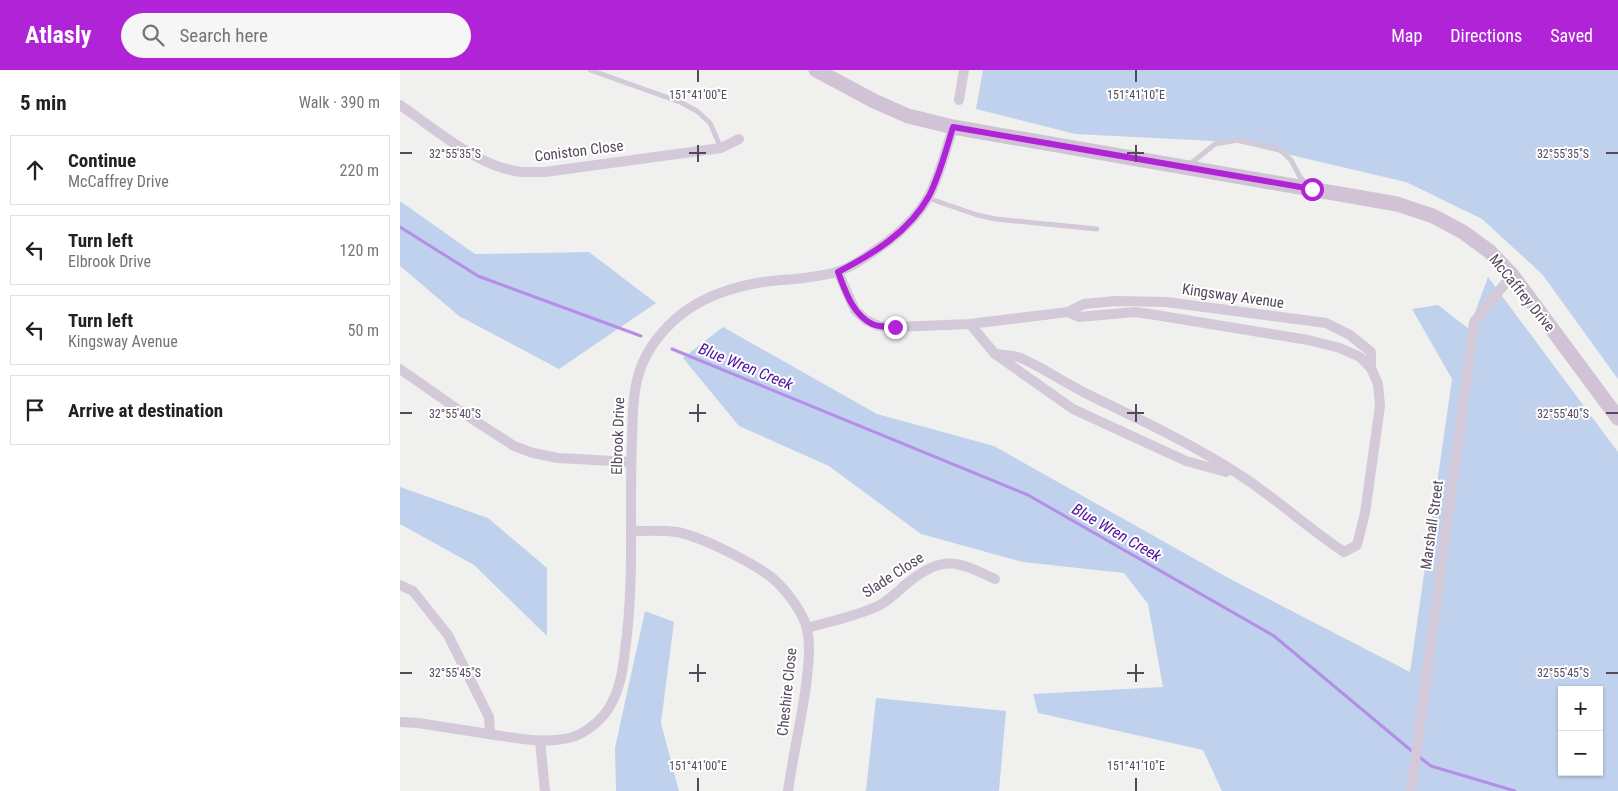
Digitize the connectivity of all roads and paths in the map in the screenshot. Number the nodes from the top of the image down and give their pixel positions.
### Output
1 (590, 70) edge
2 (816, 70) edge
3 (964, 70) edge
4 (959, 100) dead end
5 (400, 104) edge
6 (953, 127) junction
7 (739, 139) dead end
8 (720, 148) junction
9 (1185, 168) junction
10 (1312, 189) junction
11 (927, 198) junction
12 (1097, 229) dead end
13 (838, 272) junction
14 (1512, 275) junction
15 (1068, 312) junction
16 (970, 324) junction
17 (995, 354) junction
18 (1371, 368) junction
19 (400, 369) edge
20 (1618, 418) edge
21 (631, 462) junction
22 (1243, 478) junction
23 (631, 531) junction
24 (995, 579) dead end
25 (400, 585) edge
26 (807, 628) junction
27 (400, 722) edge
28 (490, 734) junction
29 (540, 741) junction
30 (545, 791) edge
31 (788, 791) edge
32 (1411, 791) edge

1 - 8 lane
2 - 6 main road, McCaffrey Drive
3 - 4 street
5 - 8 street, Coniston Close
6 - 9 main road, McCaffrey Drive
6 - 11 street, Elbrook Drive
7 - 8 street, Coniston Close
9 - 10 main road, McCaffrey Drive
9 - 10 lane
10 - 14 main road, McCaffrey Drive
11 - 12 lane
11 - 13 street, Elbrook Drive
13 - 16 street, Kingsway Avenue
13 - 21 street, Elbrook Drive
14 - 20 main road, McCaffrey Drive
14 - 32 street, Marshall Street
15 - 16 street, Kingsway Avenue
15 - 18 street, Kingsway Avenue
15 - 18 street, Kingsway Avenue
16 - 17 street, Kingsway Avenue
17 - 22 street, Kingsway Avenue
17 - 22 street, Kingsway Avenue
18 - 22 street, Kingsway Avenue
19 - 21 street
21 - 23 street, Elbrook Drive
23 - 26 street, Cheshire Close
23 - 29 street, Elbrook Drive
24 - 26 street, Slade Close
25 - 28 street
26 - 31 street, Cheshire Close
27 - 28 street, Elbrook Drive
28 - 29 street, Elbrook Drive
29 - 30 street

